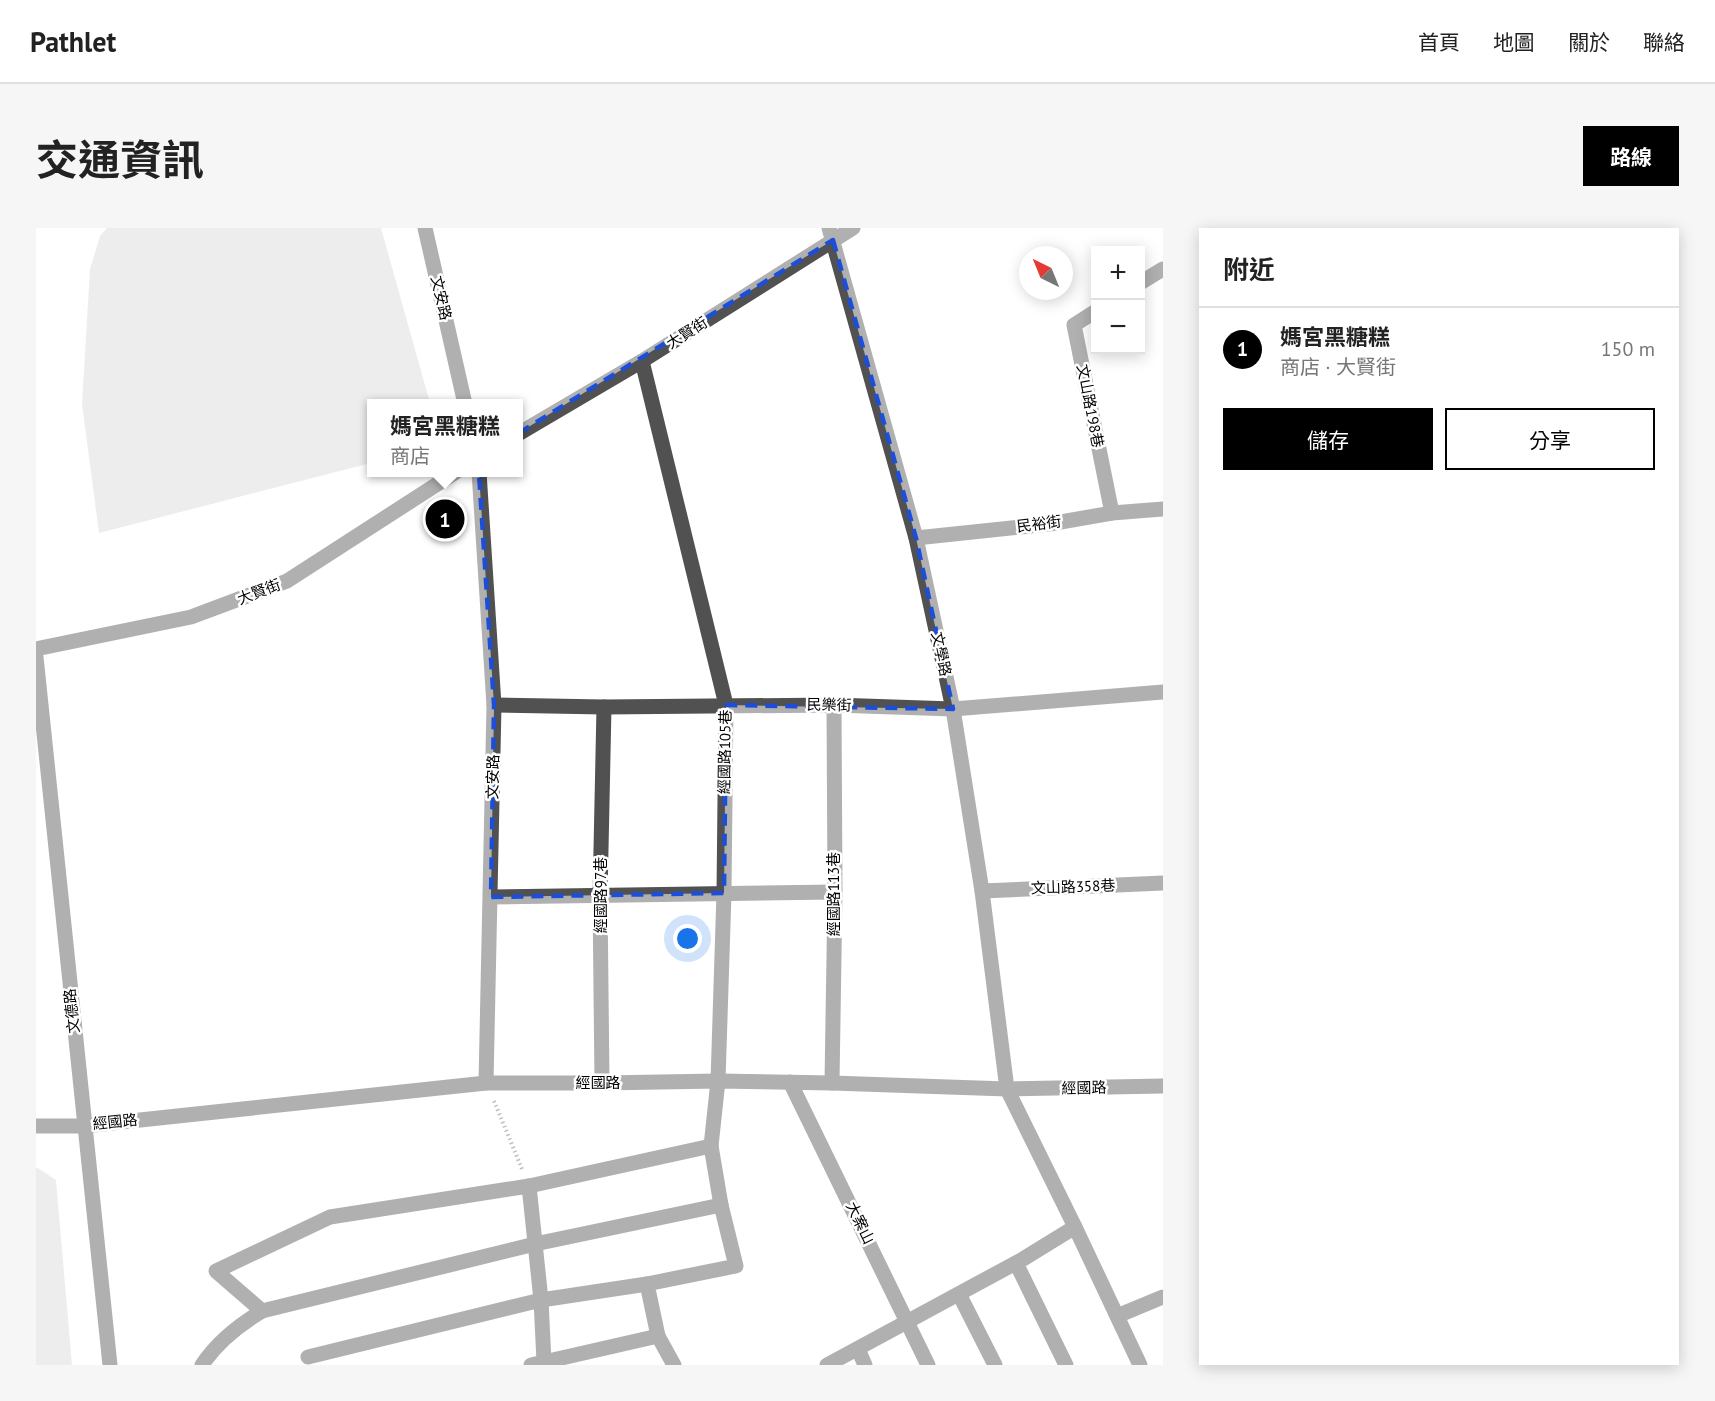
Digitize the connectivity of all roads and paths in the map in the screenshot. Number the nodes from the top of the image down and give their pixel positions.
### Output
1 (424, 228) edge
2 (853, 228) edge
3 (831, 234) edge
4 (1163, 269) edge
5 (1145, 280) edge
6 (1091, 314) edge
7 (642, 362) junction
8 (464, 399) edge
9 (523, 432) edge
10 (448, 477) edge
11 (479, 477) edge
12 (1163, 509) edge
13 (1112, 513) junction
14 (915, 538) junction
15 (36, 649) edge
16 (36, 657) edge
17 (1163, 692) edge
18 (494, 705) junction
19 (726, 705) junction
20 (834, 705) junction
21 (604, 707) junction
22 (953, 709) junction
23 (1163, 883) edge
24 (982, 891) junction
25 (835, 892) junction
26 (724, 893) junction
27 (491, 897) junction
28 (600, 897) junction
29 (718, 1081) junction
30 (790, 1082) junction
31 (486, 1083) junction
32 (602, 1083) junction
33 (832, 1083) junction
34 (1163, 1086) edge
35 (1007, 1089) junction
36 (36, 1126) edge
37 (84, 1126) junction
38 (711, 1146) junction
39 (529, 1186) junction
40 (721, 1205) junction
41 (1075, 1227) junction
42 (535, 1244) junction
43 (1016, 1263) junction
44 (647, 1284) junction
45 (959, 1294) junction
46 (1163, 1297) edge
47 (542, 1300) junction
48 (262, 1311) junction
49 (1117, 1316) junction
50 (908, 1321) junction
51 (658, 1336) junction
52 (858, 1348) junction
53 (308, 1357) dead end
54 (539, 1364) edge
55 (110, 1365) edge
56 (202, 1365) edge
57 (674, 1365) edge
58 (827, 1365) edge
59 (866, 1365) edge
60 (928, 1365) edge
61 (995, 1365) edge
62 (1066, 1365) edge
63 (1140, 1365) edge

1 - 8 street, 文安路
2 - 3 street, 大賢街
3 - 7 street, 大賢街
3 - 14 street, 文學路
4 - 5 street
6 - 13 street, 文山路198巷
7 - 9 street, 大賢街
7 - 19 street, 經國路105巷
10 - 15 street, 大賢街
11 - 18 street, 文安路
12 - 13 street, 民裕街
13 - 14 street, 民裕街
14 - 22 street, 文學路
16 - 37 street, 文德路
17 - 22 street, 民樂街
18 - 21 street, 民樂街
18 - 27 street, 文安路
19 - 20 street, 民樂街
19 - 21 street, 民樂街
19 - 26 street, 經國路105巷
20 - 22 street, 民樂街
20 - 25 street, 經國路113巷
21 - 28 street, 經國路97巷
22 - 24 street, 文學路
23 - 24 street, 文山路358巷
24 - 35 street, 文學路
25 - 26 street
25 - 33 street, 經國路113巷
26 - 28 street
26 - 29 street, 經國路105巷
27 - 28 street
27 - 31 street, 文安路
28 - 32 street, 經國路97巷
29 - 30 street, 經國路
29 - 32 street, 經國路
29 - 38 street, 經國路105巷
30 - 33 street, 經國路
30 - 50 street, 大案山
31 - 32 street, 經國路
31 - 37 street, 經國路
31 - 39 path
33 - 35 street, 經國路
34 - 35 street, 經國路
35 - 41 street
36 - 37 street, 經國路
37 - 55 street, 文德路
38 - 39 street
38 - 40 street, 經國路105巷
39 - 42 street
39 - 48 street
40 - 42 street
40 - 44 street, 經國路105巷
41 - 43 street
41 - 49 street
42 - 47 street
42 - 48 street
43 - 45 street
43 - 62 street
44 - 47 street
44 - 51 street
45 - 50 street
45 - 61 street
46 - 49 street
47 - 53 street
47 - 54 street
48 - 56 street
49 - 63 street
50 - 52 street
50 - 60 street, 大案山
51 - 54 street
51 - 57 street
52 - 58 street
52 - 59 street

